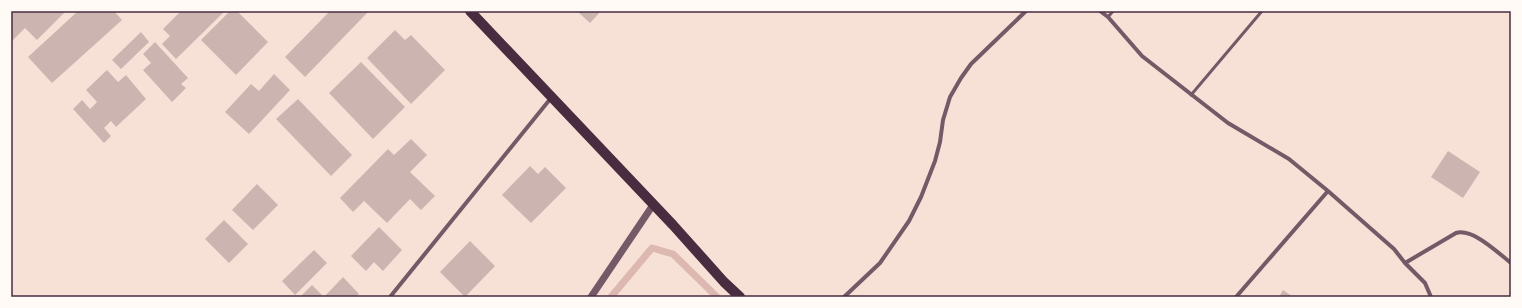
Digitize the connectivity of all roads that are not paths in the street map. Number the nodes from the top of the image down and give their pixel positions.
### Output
1 (470, 11) edge
2 (1026, 11) edge
3 (1100, 11) edge
4 (1113, 11) edge
5 (1262, 11) edge
6 (1108, 17) junction
7 (1191, 95) junction
8 (551, 97) junction
9 (1328, 190) junction
10 (653, 206) junction
11 (1405, 263) junction
12 (1511, 263) edge
13 (390, 297) edge
14 (592, 297) edge
15 (740, 297) edge
16 (844, 297) edge
17 (1236, 297) edge
18 (1431, 297) edge

1 - 8 main road
2 - 16 street
3 - 6 street
4 - 6 lane
5 - 7 lane
6 - 7 street
7 - 9 street
8 - 10 main road
8 - 13 street
9 - 11 street
9 - 17 street
10 - 14 street
10 - 15 main road
11 - 12 street
11 - 18 street

